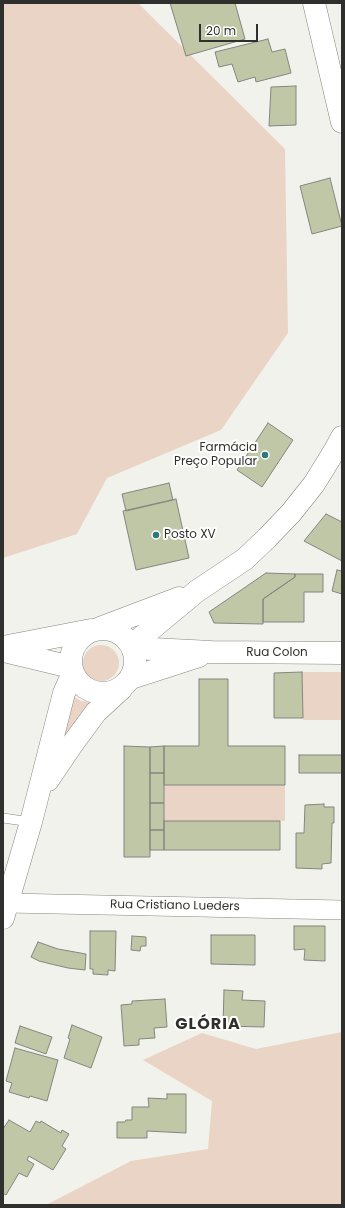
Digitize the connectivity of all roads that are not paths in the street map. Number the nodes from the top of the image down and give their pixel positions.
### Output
1 (314, 3) edge
2 (342, 122) edge
3 (342, 437) edge
4 (197, 591) junction
5 (96, 629) junction
6 (3, 647) edge
7 (132, 647) junction
8 (3, 650) edge
9 (212, 652) junction
10 (342, 653) edge
11 (72, 670) junction
12 (128, 682) junction
13 (38, 794) junction
14 (3, 818) edge
15 (31, 822) junction
16 (5, 910) edge
17 (342, 910) edge

1 - 2 main road
3 - 4 main road
4 - 5 main road
4 - 7 main road
5 - 6 main road
5 - 7 main road
5 - 11 main road
7 - 9 main road, Rua Colon
7 - 12 main road
8 - 11 main road
9 - 10 main road, Rua Colon
9 - 12 main road, Rua Colon
11 - 12 main road
11 - 13 main road
12 - 13 main road
13 - 15 main road
14 - 15 lane
15 - 16 main road
16 - 17 street, Rua Cristiano Lueders

